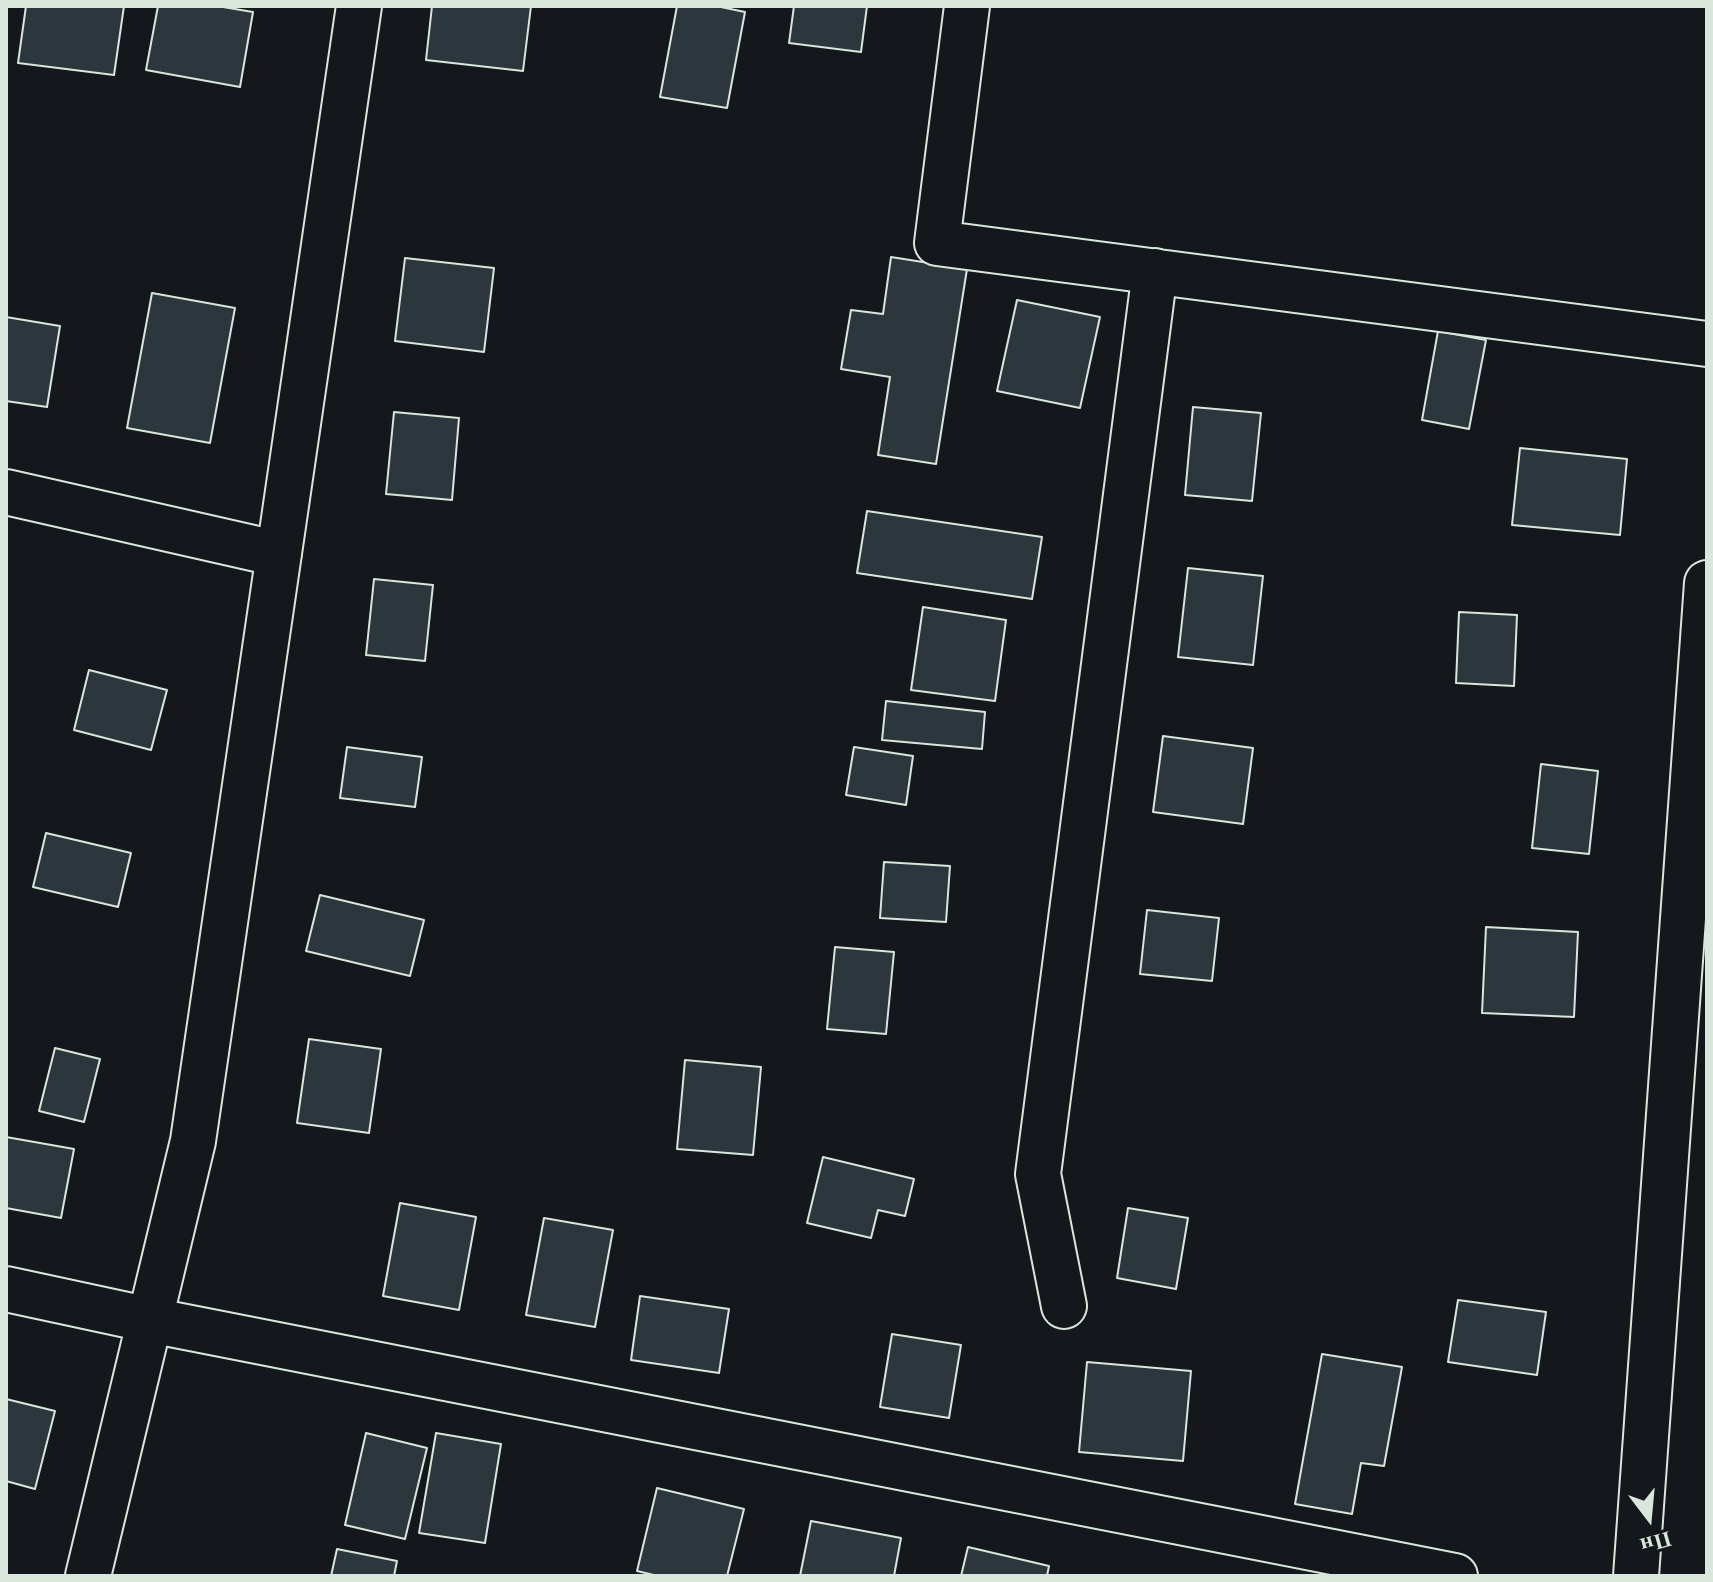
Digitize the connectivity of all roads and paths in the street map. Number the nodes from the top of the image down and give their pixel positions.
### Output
1 (359, 6) edge
2 (967, 6) edge
3 (1155, 271) junction
4 (1707, 344) edge
5 (6, 492) edge
6 (279, 554) junction
7 (1707, 583) edge
8 (6, 1289) edge
9 (1064, 1306) dead end
10 (150, 1320) junction
11 (88, 1576) edge
12 (1455, 1576) edge
13 (1636, 1576) edge

1 - 6 street
2 - 3 street
3 - 4 street
3 - 9 street
5 - 6 street
6 - 10 street
7 - 13 street
8 - 10 street
10 - 11 street
10 - 12 street

